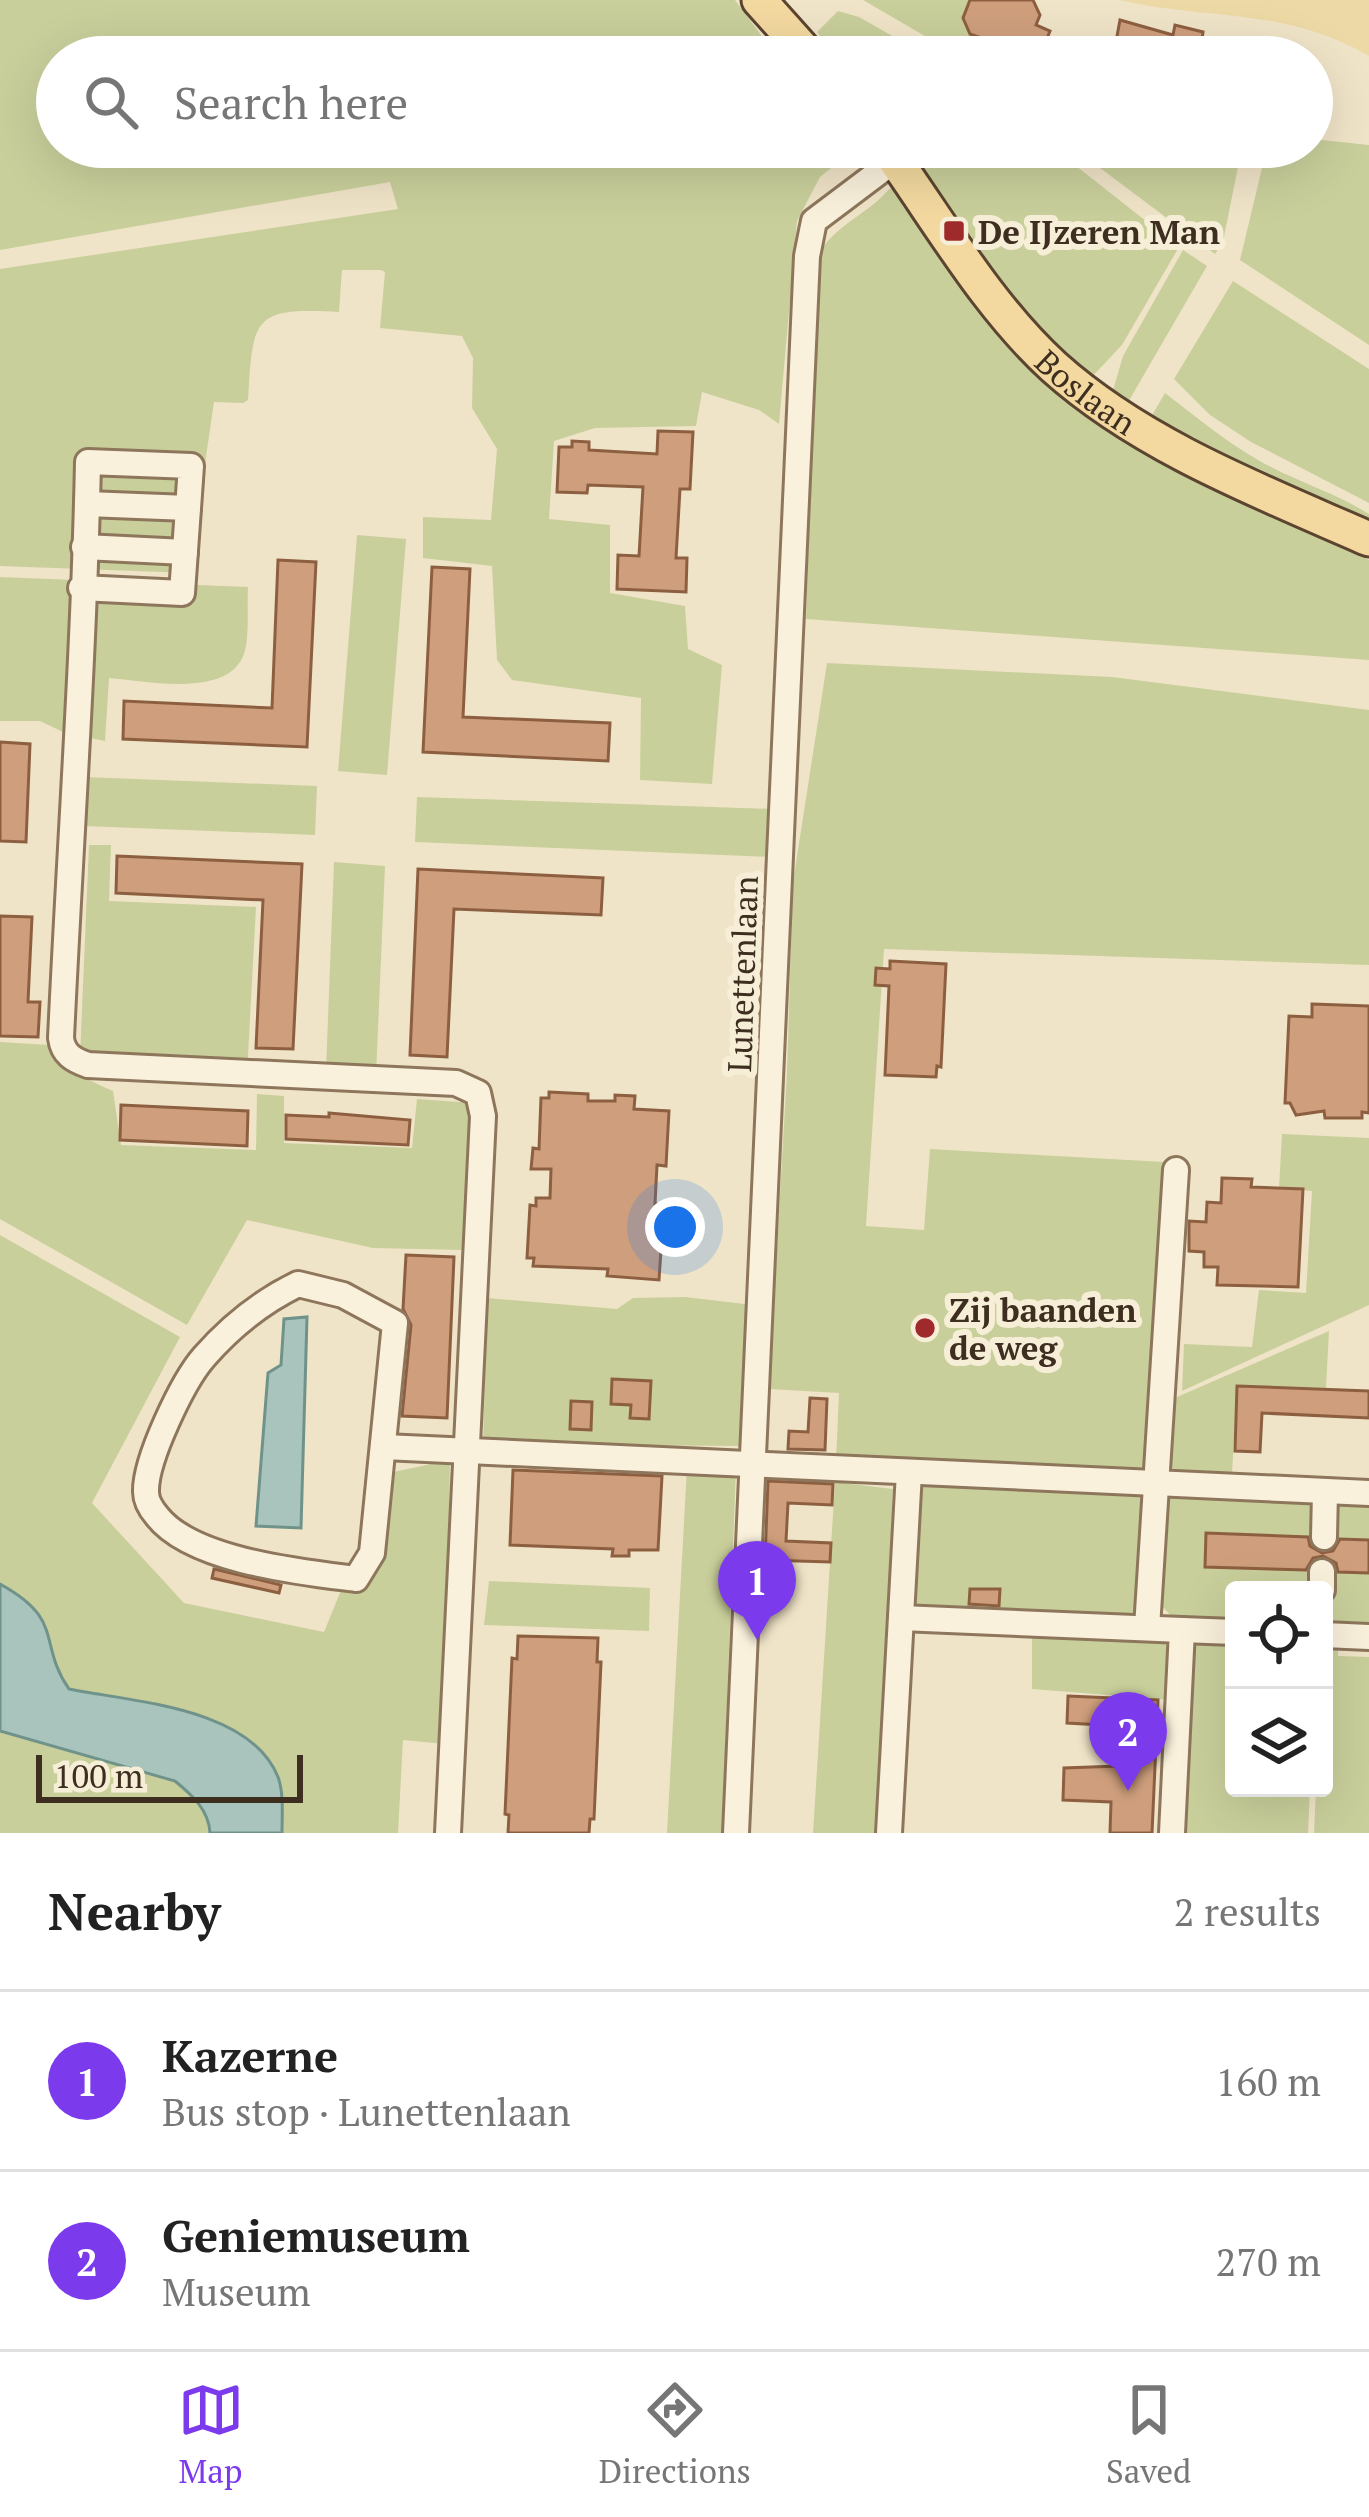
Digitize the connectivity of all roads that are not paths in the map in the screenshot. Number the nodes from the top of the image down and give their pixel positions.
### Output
1 (759, 0) edge
2 (791, 36) edge
3 (875, 168) edge
4 (901, 168) edge
5 (87, 504) junction
6 (188, 508) junction
7 (1369, 539) edge
8 (84, 547) junction
9 (185, 552) junction
10 (82, 588) junction
11 (1176, 1170) dead end
12 (384, 1447) junction
13 (465, 1451) junction
14 (752, 1465) junction
15 (909, 1472) junction
16 (1158, 1484) junction
17 (1325, 1491) junction
18 (1369, 1493) edge
19 (1324, 1537) dead end
20 (901, 1618) junction
21 (1147, 1628) junction
22 (1183, 1630) junction
23 (1225, 1632) edge
24 (1333, 1635) edge
25 (1369, 1637) edge
26 (448, 1833) edge
27 (736, 1833) edge
28 (889, 1833) edge
29 (1172, 1833) edge

1 - 2 main road
3 - 14 street, Lunettenlaan
4 - 7 main road, Boslaan
5 - 6 street
5 - 6 street
5 - 8 street
6 - 9 street
8 - 9 street
8 - 10 street
9 - 10 street
10 - 13 street
11 - 16 street
12 - 12 street
12 - 13 street
13 - 14 street
13 - 26 street
14 - 15 street
14 - 27 street, Lunettenlaan
15 - 16 street
15 - 20 street
16 - 17 street
16 - 21 street
17 - 18 street
17 - 19 street
20 - 21 street
20 - 28 street
21 - 22 street
22 - 23 street
22 - 29 street
24 - 25 street

